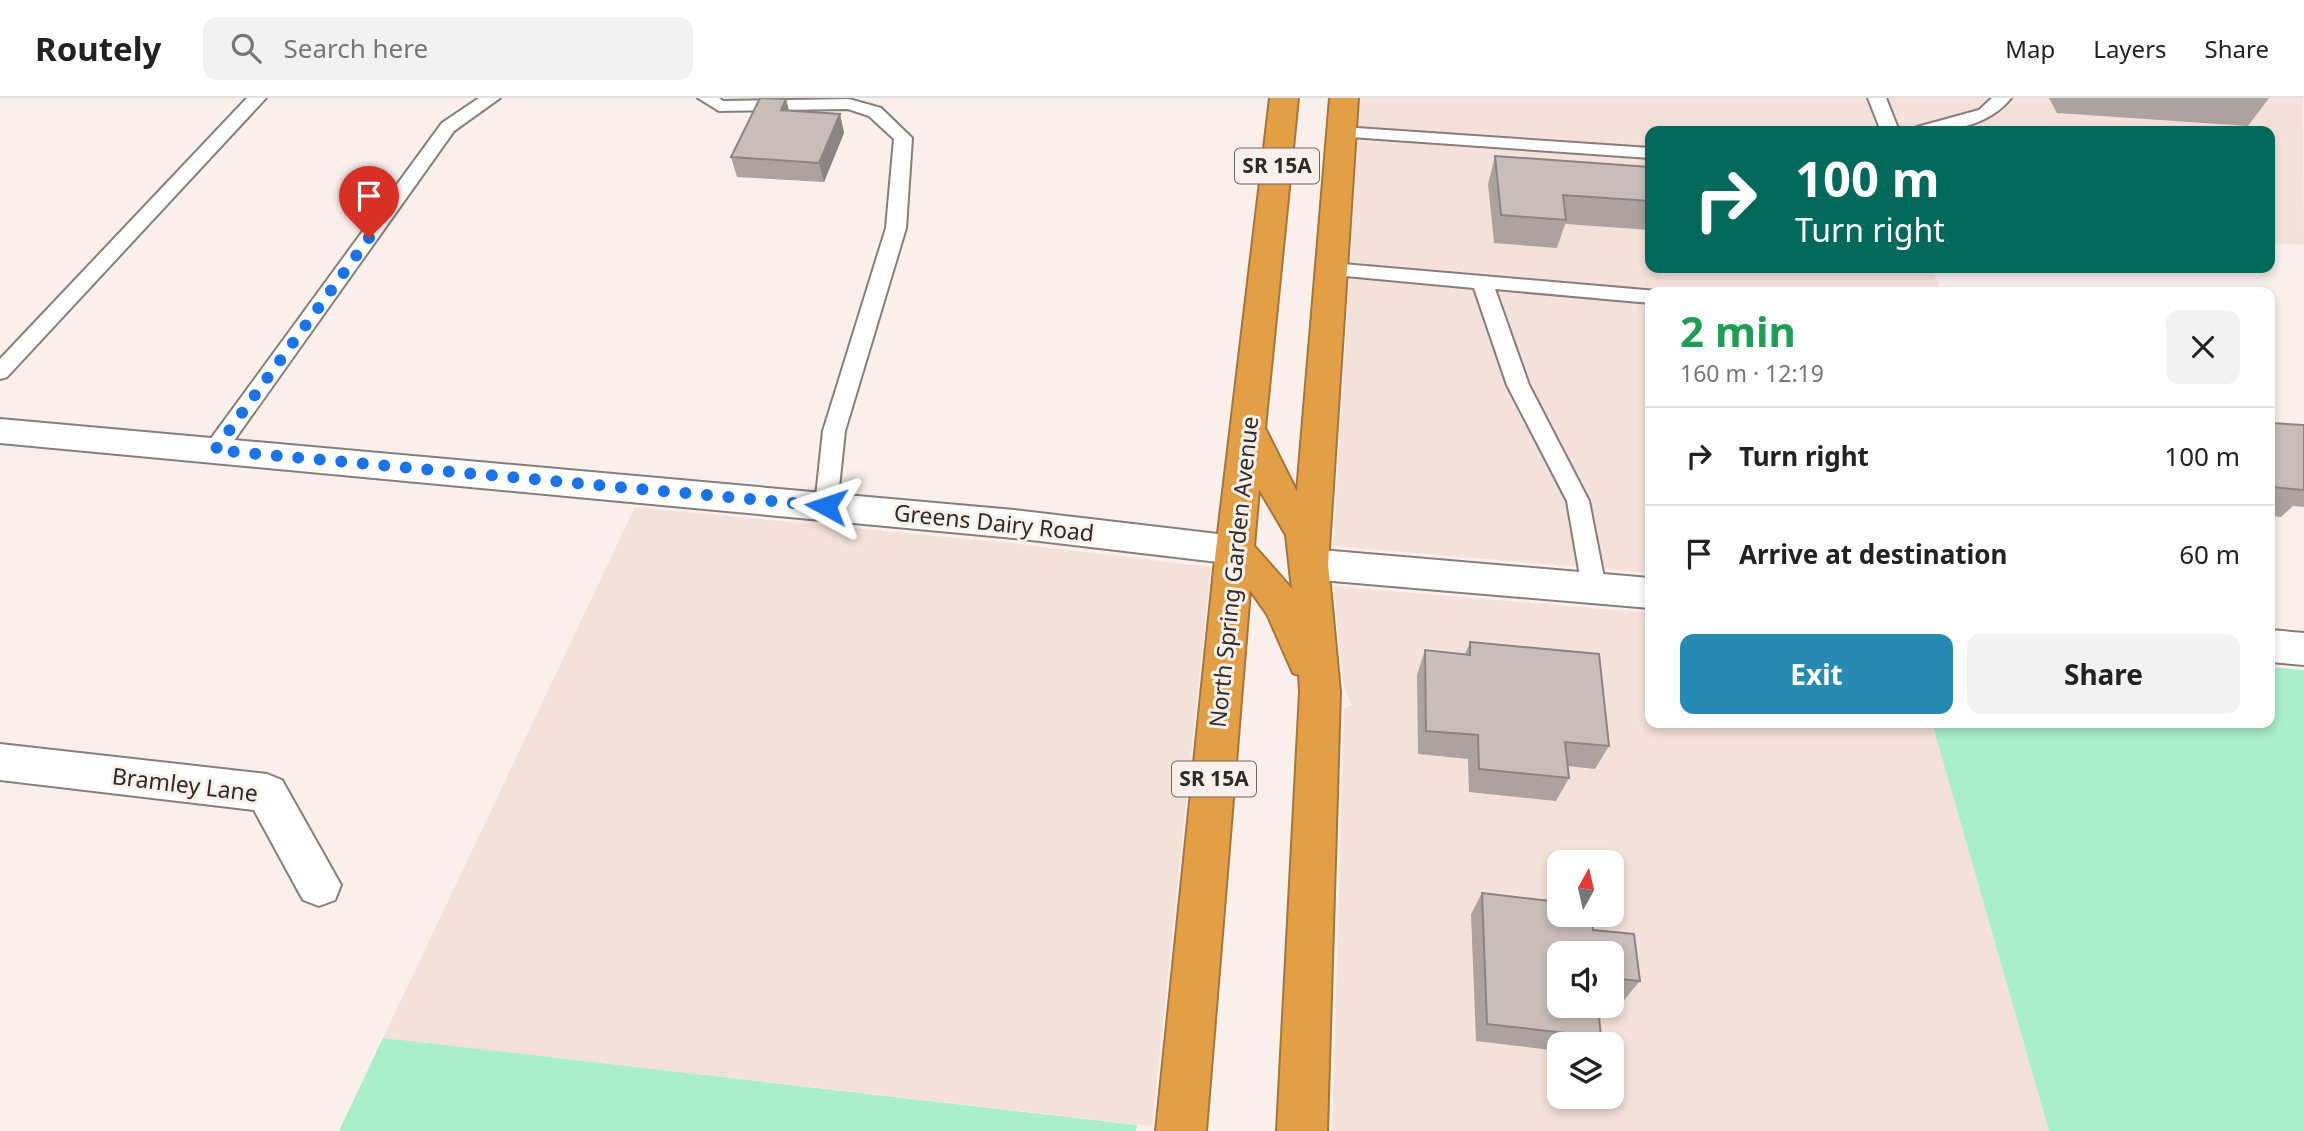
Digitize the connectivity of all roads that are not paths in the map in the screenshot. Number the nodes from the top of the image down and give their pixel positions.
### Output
1 (257, 98) edge
2 (491, 98) edge
3 (707, 98) edge
4 (1284, 98) edge
5 (1344, 98) edge
6 (1877, 98) edge
7 (2002, 98) edge
8 (1888, 126) edge
9 (1941, 126) edge
10 (1342, 132) junction
11 (1645, 153) edge
12 (1331, 269) junction
13 (1483, 283) junction
14 (1645, 296) edge
15 (0, 372) edge
16 (1248, 427) junction
17 (0, 430) edge
18 (215, 450) junction
19 (826, 506) junction
20 (1235, 550) junction
21 (1309, 564) junction
22 (1594, 588) junction
23 (1645, 593) edge
24 (2275, 646) edge
25 (2304, 649) edge
26 (1320, 692) junction
27 (0, 762) edge
28 (318, 885) dead end
29 (1181, 1131) edge
30 (1302, 1131) edge

1 - 15 lane
2 - 18 lane
3 - 19 lane
4 - 16 highway, North Spring Garden Avenue / SR 15A
5 - 10 highway, SR 15A
6 - 8 lane
7 - 9 lane
10 - 11 lane
10 - 12 highway, SR 15A
12 - 13 lane
12 - 21 highway, SR 15A
13 - 14 lane
13 - 22 lane
16 - 20 highway, North Spring Garden Avenue / SR 15A
16 - 21 highway
17 - 18 street, Greens Dairy Road
18 - 19 street, Greens Dairy Road
19 - 20 street, Greens Dairy Road
20 - 26 highway
20 - 29 highway, North Spring Garden Avenue / SR 15A
21 - 22 street
21 - 26 highway, SR 15A
22 - 23 street
24 - 25 street
26 - 30 highway, SR 15A
27 - 28 street, Bramley Lane

